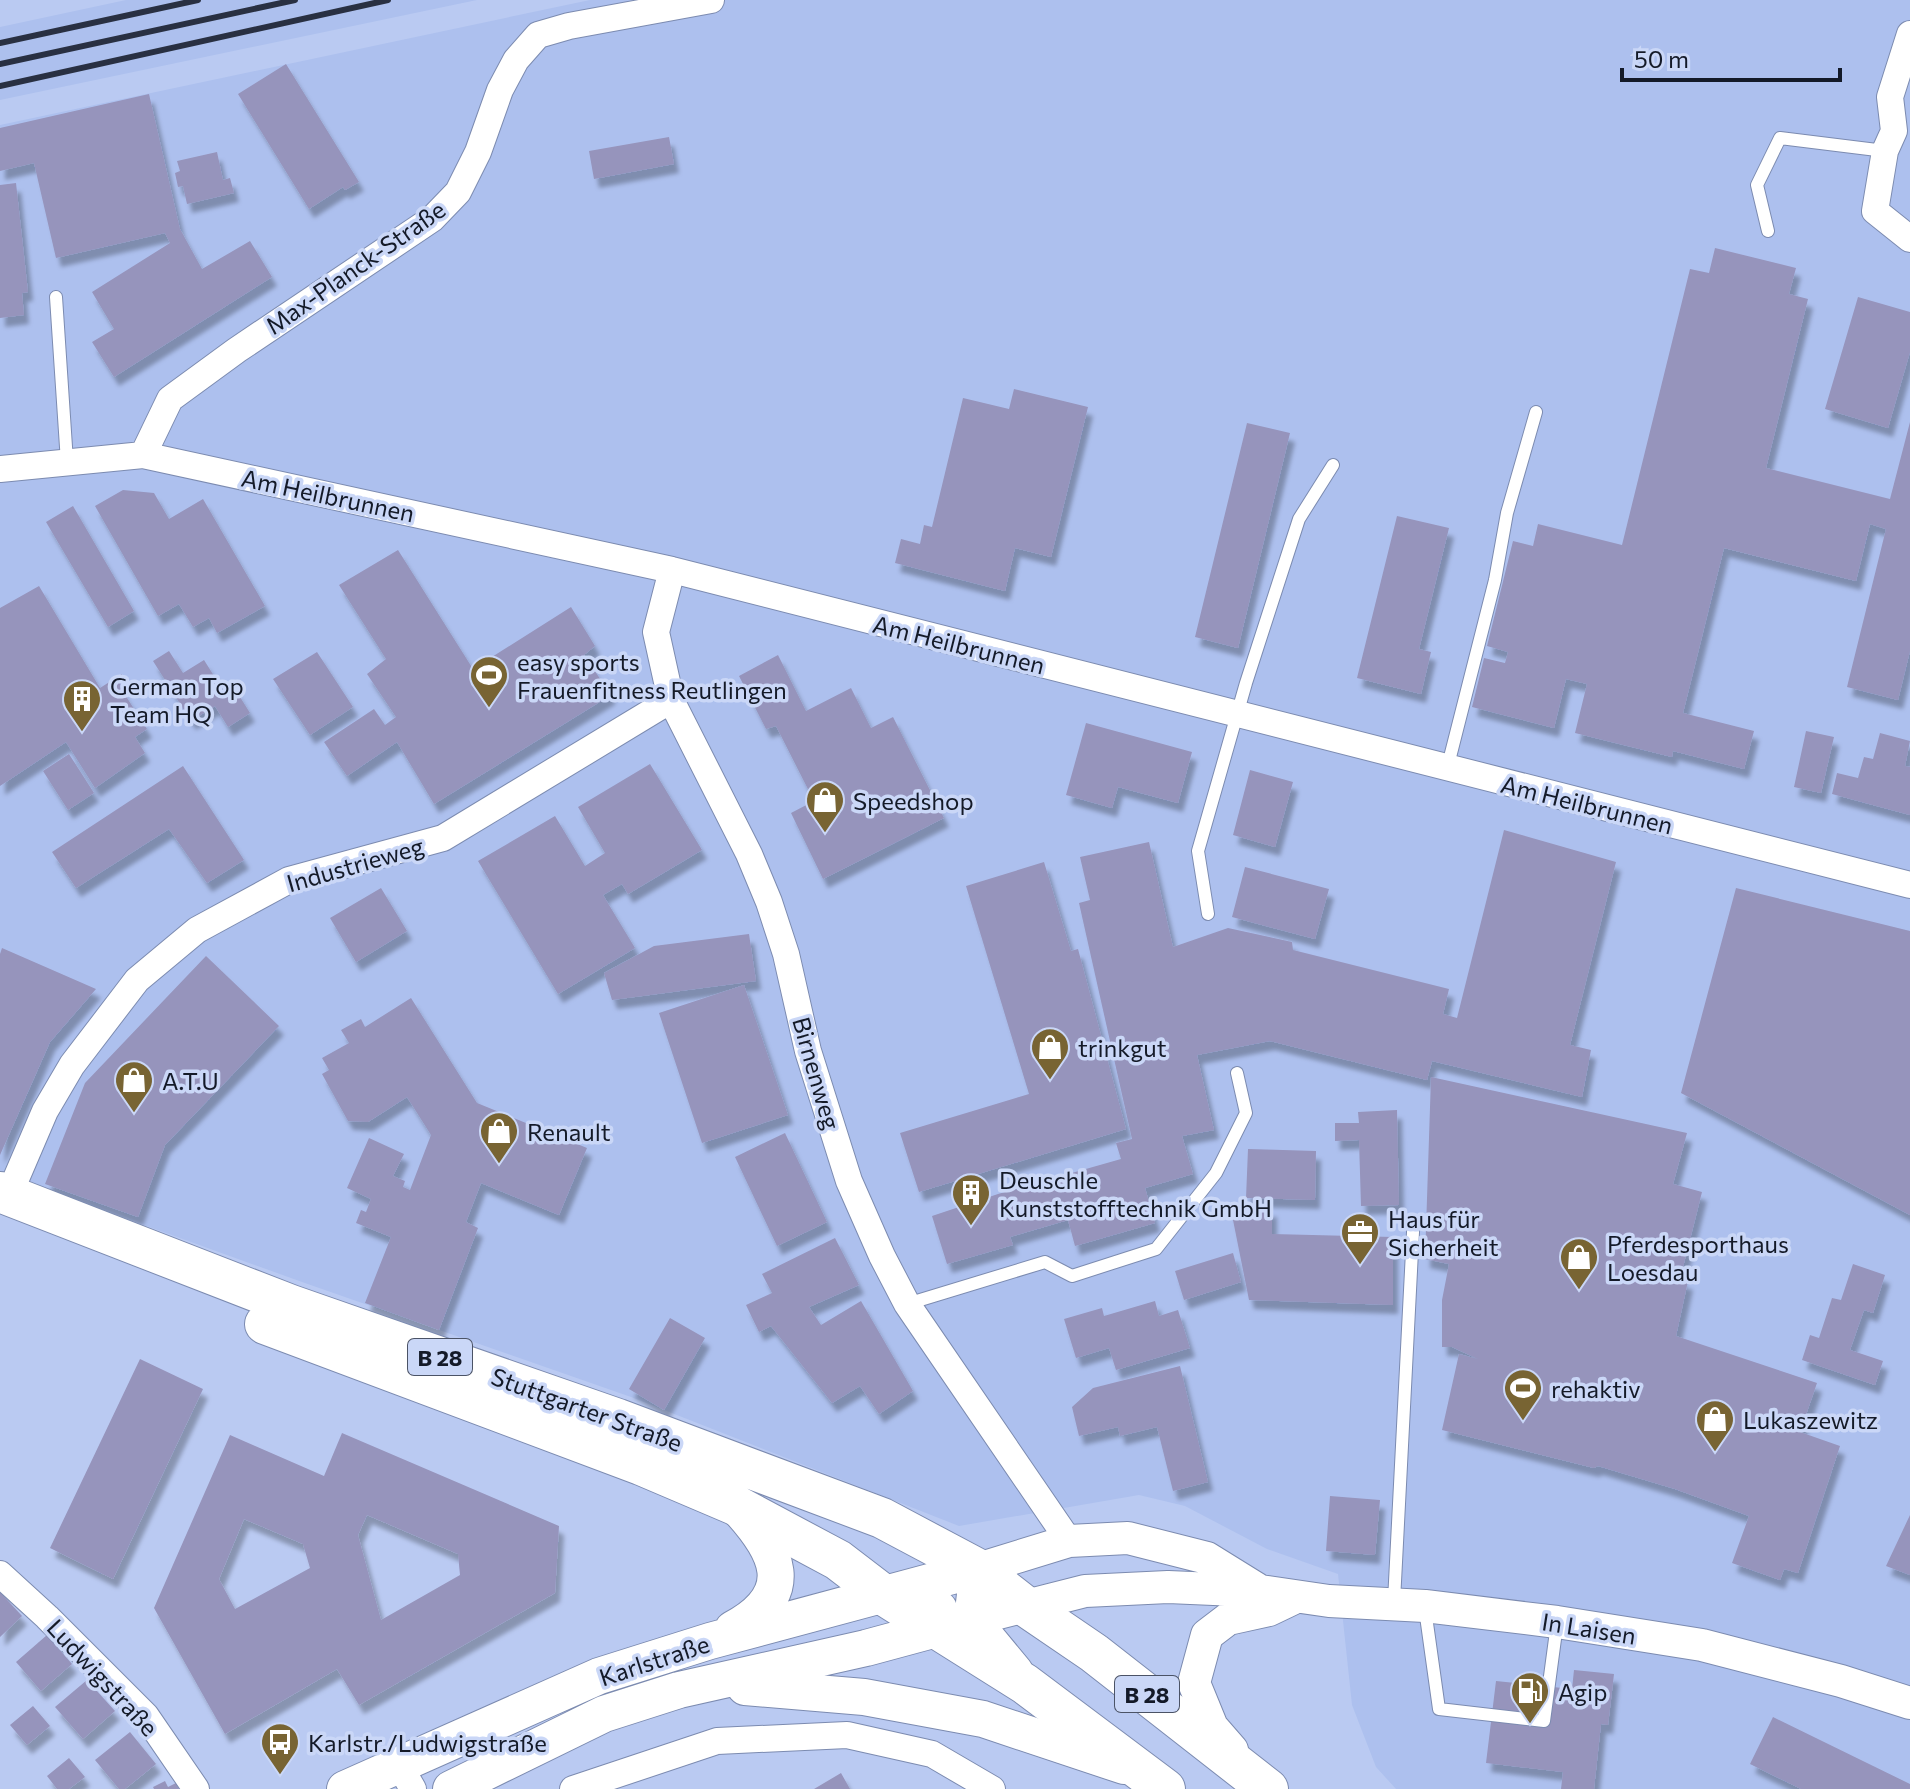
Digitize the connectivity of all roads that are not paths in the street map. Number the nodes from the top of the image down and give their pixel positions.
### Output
1 (711, 0) edge
2 (1910, 34) edge
3 (1885, 151) junction
4 (1768, 231) dead end
5 (1910, 239) edge
6 (56, 297) dead end
7 (1536, 412) dead end
8 (143, 455) junction
9 (67, 462) junction
10 (1333, 465) dead end
11 (0, 469) edge
12 (672, 570) junction
13 (671, 700) junction
14 (1237, 716) junction
15 (1447, 769) junction
16 (1910, 885) edge
17 (1208, 914) dead end
18 (1237, 1073) dead end
19 (3, 1203) edge
20 (1413, 1232) dead end
21 (907, 1304) junction
22 (735, 1505) junction
23 (926, 1541) junction
24 (1069, 1541) junction
25 (978, 1569) junction
26 (0, 1574) edge
27 (938, 1580) junction
28 (1260, 1591) junction
29 (885, 1596) junction
30 (1299, 1596) junction
31 (1409, 1605) junction
32 (1025, 1606) junction
33 (1557, 1622) junction
34 (956, 1624) junction
35 (710, 1641) junction
36 (712, 1684) junction
37 (1910, 1703) edge
38 (406, 1777) edge
39 (1155, 1781) edge
40 (1267, 1788) edge
41 (196, 1789) edge
42 (345, 1789) edge
43 (451, 1789) edge
44 (573, 1789) edge
45 (992, 1789) edge

1 - 8 street, Max-Planck-Straße
2 - 3 street
3 - 4 lane
3 - 5 street
6 - 9 lane
7 - 15 lane
8 - 9 street, Am Heilbrunnen
8 - 12 street, Am Heilbrunnen
9 - 11 street, Am Heilbrunnen
10 - 14 lane
12 - 13 street, Birnenweg
12 - 14 street, Am Heilbrunnen
13 - 19 street, Industrieweg
13 - 21 street, Birnenweg
14 - 15 street, Am Heilbrunnen
14 - 17 lane
15 - 16 street, Am Heilbrunnen
18 - 21 lane
19 - 22 main road, Stuttgarter Straße / B 28
19 - 23 main road, Stuttgarter Straße / B 28
20 - 31 lane
21 - 24 street, Birnenweg
22 - 29 main road, Stuttgarter Straße / B 28
22 - 35 main road
23 - 25 main road, Stuttgarter Straße / B 28
23 - 27 main road
24 - 25 street, In Laisen
24 - 28 street, In Laisen
25 - 27 main road, Karlstraße
25 - 32 main road, Stuttgarter Straße / B 28
25 - 34 main road
26 - 41 street, Ludwigstraße
27 - 29 main road, Karlstraße
27 - 34 main road
28 - 30 street, In Laisen
28 - 32 street, In Laisen
29 - 34 main road, B 28
29 - 35 main road, Karlstraße
30 - 31 street, In Laisen
30 - 40 street
31 - 33 street, In Laisen
31 - 33 lane
32 - 34 street, Karlstraße
32 - 40 main road, B 28
33 - 37 street, In Laisen
34 - 36 main road, Karlstraße
34 - 39 main road, B 28
35 - 38 main road, Karlstraße
36 - 39 main road
36 - 43 main road, Karlstraße
38 - 42 main road, Karlstraße
44 - 45 street

